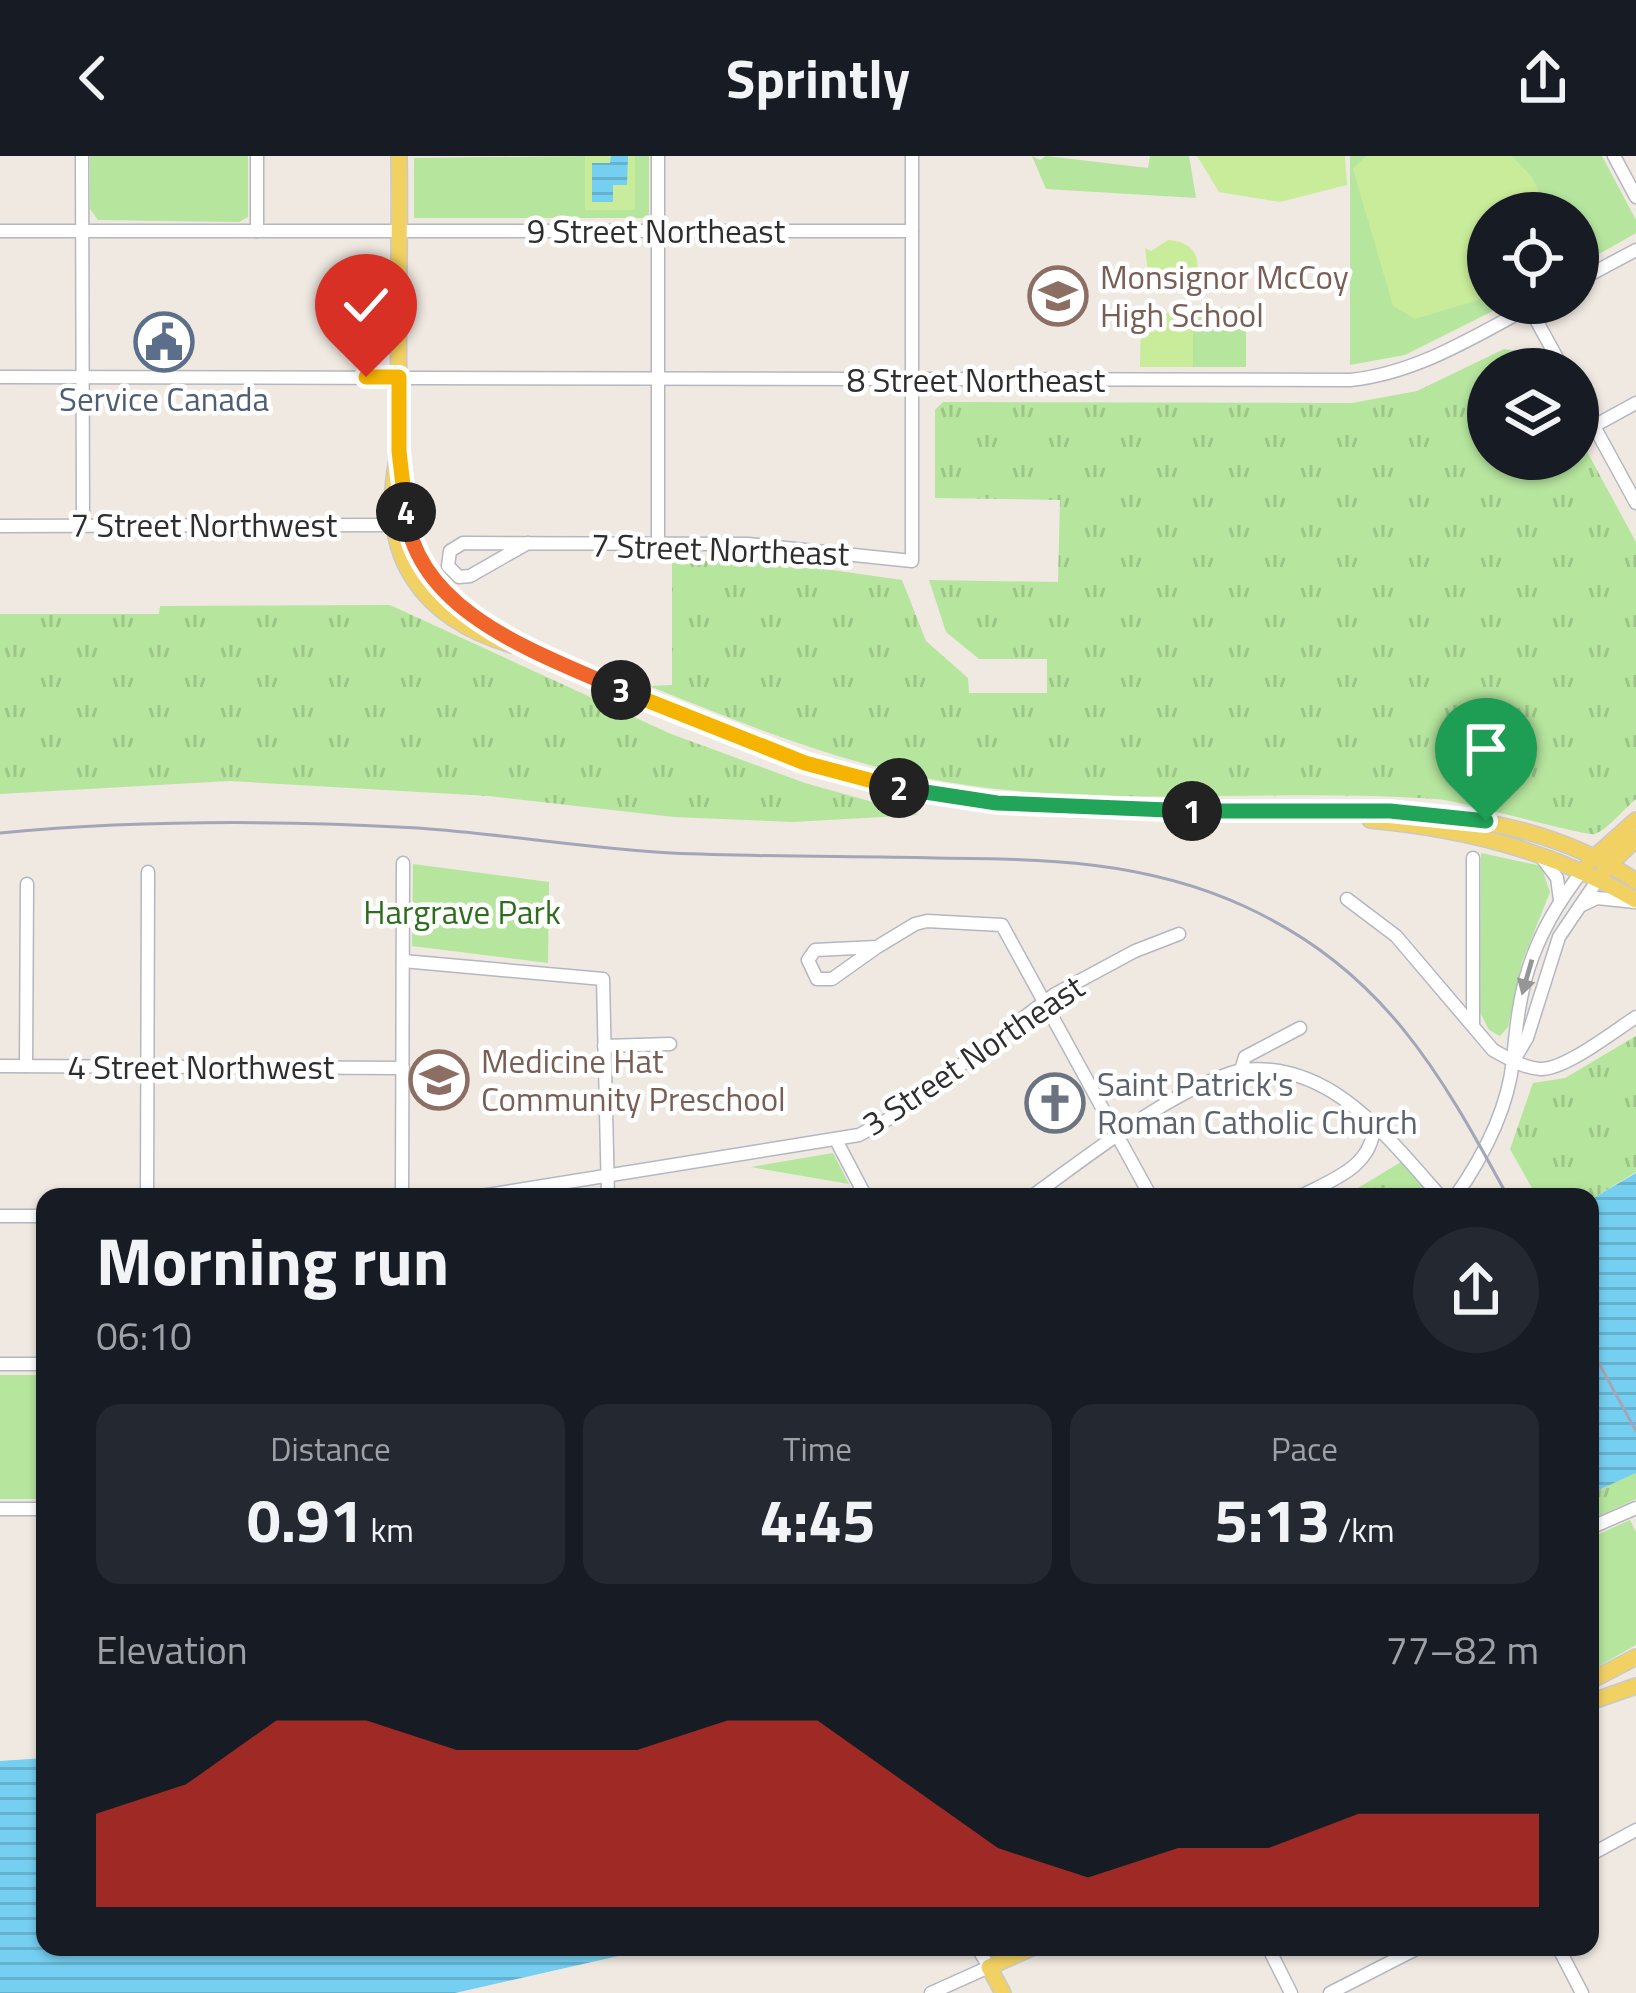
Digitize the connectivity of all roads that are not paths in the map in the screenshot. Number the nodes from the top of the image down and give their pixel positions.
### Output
1 (82, 156) edge
2 (257, 156) edge
3 (399, 156) edge
4 (658, 156) edge
5 (912, 156) edge
6 (1614, 156) edge
7 (1636, 197) edge
8 (0, 231) edge
9 (82, 231) junction
10 (257, 231) junction
11 (400, 231) junction
12 (658, 231) junction
13 (912, 231) junction
14 (1636, 250) edge
15 (1599, 270) edge
16 (1496, 324) edge
17 (0, 377) edge
18 (82, 377) junction
19 (399, 377) junction
20 (658, 380) junction
21 (912, 380) junction
22 (1636, 403) edge
23 (1599, 423) edge
24 (1599, 435) edge
25 (1636, 503) edge
26 (401, 525) junction
27 (0, 526) edge
28 (83, 526) junction
29 (528, 543) junction
30 (658, 544) junction
31 (1295, 812) junction
32 (1636, 820) edge
33 (1636, 839) edge
34 (1537, 852) junction
35 (1473, 858) dead end
36 (403, 862) dead end
37 (1597, 866) junction
38 (148, 872) dead end
39 (1636, 881) edge
40 (27, 884) dead end
41 (1347, 899) dead end
42 (1560, 899) junction
43 (1636, 901) edge
44 (1574, 910) junction
45 (1179, 934) dead end
46 (877, 947) junction
47 (403, 961) junction
48 (1046, 1003) junction
49 (1636, 1017) edge
50 (1473, 1027) junction
51 (1300, 1028) dead end
52 (670, 1044) dead end
53 (604, 1046) junction
54 (1513, 1061) junction
55 (0, 1066) edge
56 (26, 1066) junction
57 (147, 1066) junction
58 (403, 1068) junction
59 (1241, 1070) junction
60 (1374, 1126) junction
61 (1117, 1135) junction
62 (836, 1140) junction
63 (605, 1176) junction
64 (147, 1188) edge
65 (402, 1188) edge
66 (531, 1188) edge
67 (607, 1188) edge
68 (861, 1188) edge
69 (1043, 1188) edge
70 (1145, 1188) edge
71 (1315, 1188) edge
72 (1433, 1188) edge
73 (1459, 1188) edge
74 (0, 1216) edge
75 (36, 1216) edge
76 (0, 1364) edge
77 (36, 1364) edge
78 (1636, 1508) edge
79 (0, 1509) edge
80 (36, 1509) edge
81 (1599, 1524) edge
82 (1636, 1657) edge
83 (1599, 1676) edge
84 (1636, 1686) edge
85 (1599, 1699) edge
86 (1636, 1830) edge
87 (1599, 1850) edge
88 (982, 1956) edge
89 (1014, 1956) edge
90 (1273, 1956) edge
91 (1402, 1956) edge
92 (1563, 1956) edge
93 (989, 1967) junction
94 (931, 1993) edge
95 (1003, 1993) edge
96 (1292, 1993) edge
97 (1330, 1993) edge
98 (1582, 1993) edge

1 - 9 street
2 - 10 street
3 - 11 main road
4 - 12 street
5 - 13 street
6 - 7 street
8 - 9 street, 9 Street Northeast
9 - 10 street, 9 Street Northeast
9 - 18 street
10 - 11 street, 9 Street Northeast
11 - 12 street, 9 Street Northeast
11 - 19 main road
12 - 13 street, 9 Street Northeast
12 - 20 street
13 - 21 street
14 - 15 street
16 - 21 street, 8 Street Northeast
17 - 18 street, 8 Street Northeast
18 - 19 street, 8 Street Northeast
18 - 28 street
19 - 20 street, 8 Street Northeast
19 - 26 main road
20 - 21 street, 8 Street Northeast
20 - 30 street
21 - 30 street, 7 Street Northeast
22 - 23 street
24 - 25 street
26 - 28 street, 7 Street Northwest
26 - 31 main road
27 - 28 street, 7 Street Northwest
29 - 29 street, 7 Street Northeast
29 - 30 street, 7 Street Northeast
31 - 34 main road
31 - 37 main road
32 - 37 main road
33 - 37 main road
34 - 37 main road
34 - 42 street
35 - 50 street
36 - 47 street
37 - 39 main road
37 - 42 street
37 - 43 main road
37 - 44 street
38 - 57 street
40 - 56 street
41 - 50 street
42 -> 54 street
43 - 44 street
44 - 54 street
45 - 48 street, 3 Street Northeast
46 - 46 street
46 - 48 street
47 - 53 street
47 - 58 street
48 - 61 street
48 - 62 street, 3 Street Northeast
49 - 54 street
50 - 54 street
51 - 59 street
52 - 53 street
53 - 63 street
54 - 73 street
55 - 56 street, 4 Street Northwest
56 - 57 street, 4 Street Northwest
57 - 58 street, 4 Street Northwest
57 - 64 street
58 - 65 street
59 - 60 street
59 - 61 street
60 - 71 street
60 - 72 street
61 - 69 street
61 - 70 street
62 - 63 street, 3 Street Northeast
62 - 68 street
63 - 66 street, 3 Street Northeast
63 - 67 street
74 - 75 street
76 - 77 street
78 - 81 street
79 - 80 street
82 - 83 main road
84 - 85 main road
86 - 87 street
88 - 93 street
89 - 93 main road
90 - 96 street
91 - 97 street
92 - 98 street
93 - 94 street
93 - 95 main road

